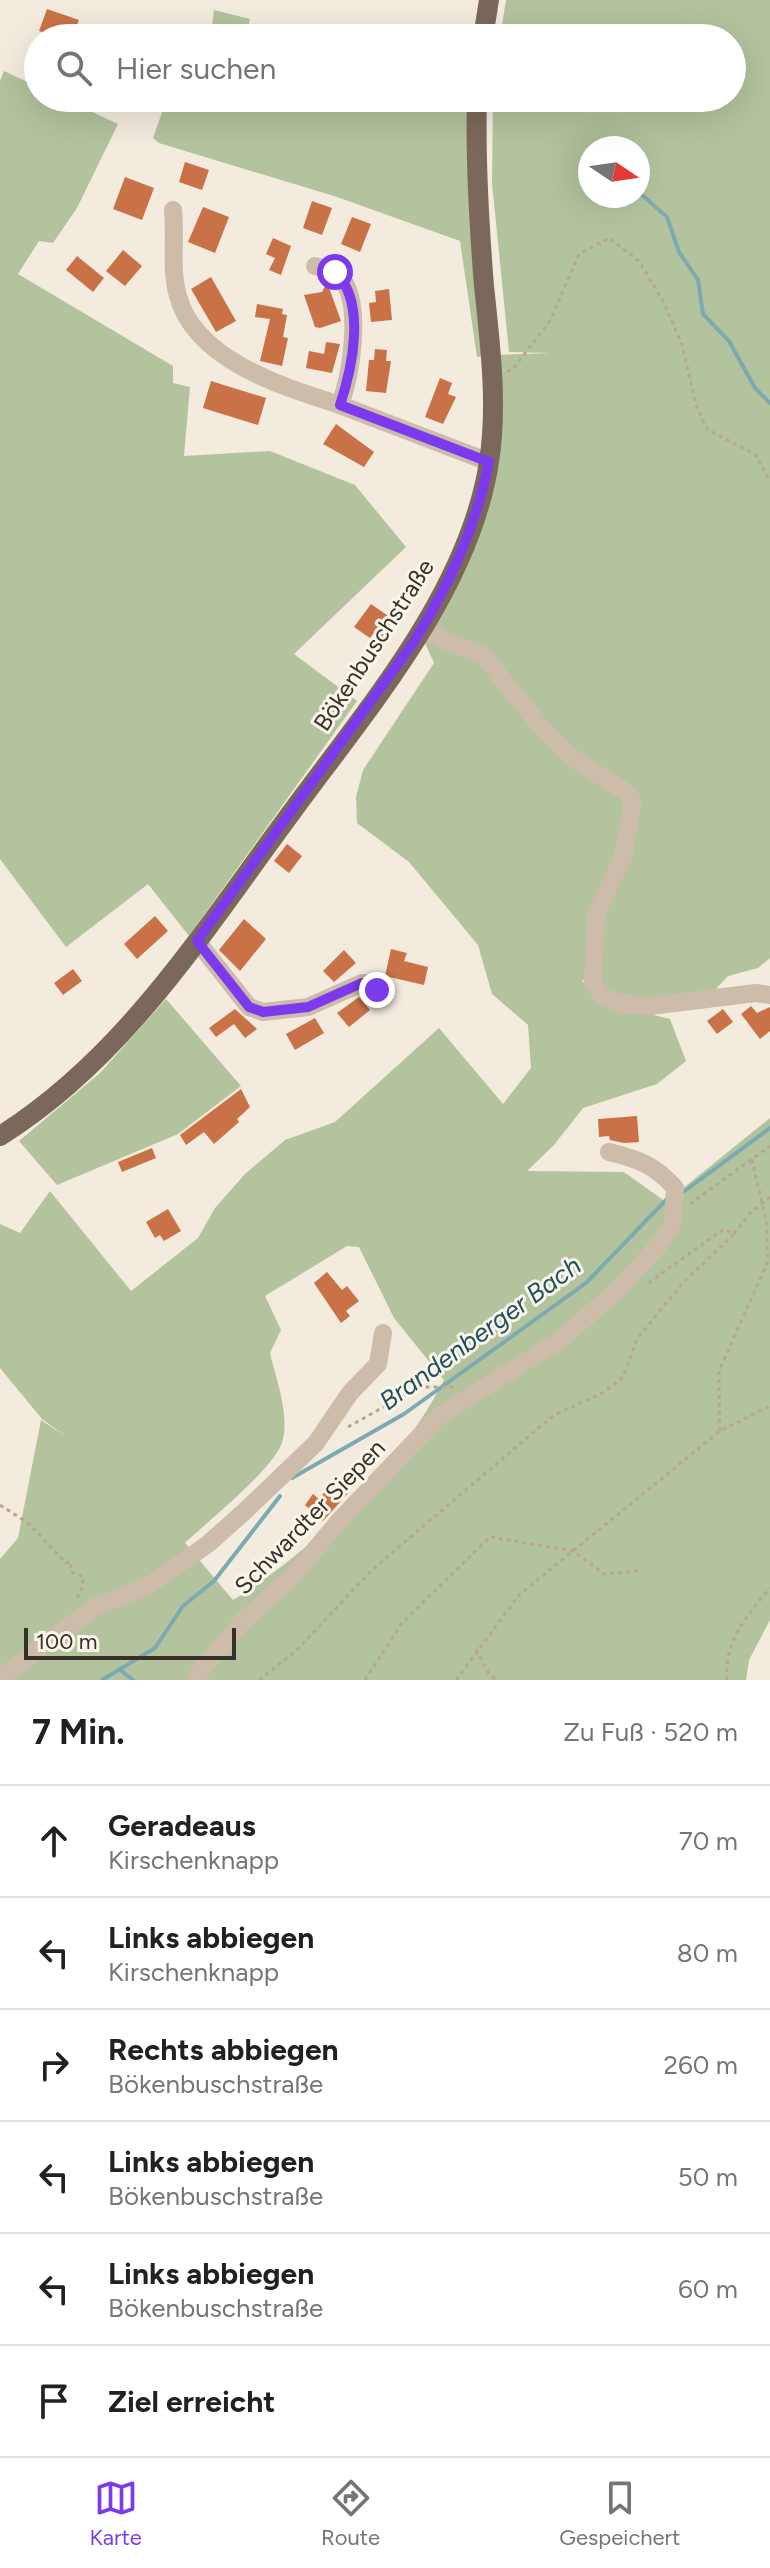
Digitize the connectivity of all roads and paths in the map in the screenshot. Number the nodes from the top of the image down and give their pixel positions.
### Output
1 (489, 0) edge
2 (485, 24) edge
3 (477, 112) edge
4 (173, 210) dead end
5 (315, 266) dead end
6 (491, 373) junction
7 (340, 405) junction
8 (363, 429) dead end
9 (488, 467) junction
10 (770, 481) edge
11 (423, 627) junction
12 (197, 941) junction
13 (770, 995) edge
14 (376, 999) dead end
15 (0, 1136) edge
16 (770, 1146) edge
17 (609, 1152) dead end
18 (751, 1156) junction
19 (770, 1197) edge
20 (762, 1202) junction
21 (674, 1216) junction
22 (734, 1234) junction
23 (769, 1260) edge
24 (636, 1291) dead end
25 (383, 1333) dead end
26 (480, 1388) junction
27 (770, 1406) edge
28 (346, 1428) dead end
29 (720, 1431) junction
30 (0, 1505) edge
31 (573, 1551) junction
32 (638, 1571) dead end
33 (770, 1588) edge
34 (67, 1626) junction
35 (476, 1649) junction
36 (0, 1678) edge
37 (197, 1680) edge
38 (259, 1680) edge
39 (365, 1680) edge
40 (456, 1680) edge
41 (499, 1680) edge
42 (727, 1680) edge

1 - 2 main road
3 - 6 main road, Bökenbuschstraße
4 - 7 street
5 - 7 street
6 - 9 main road, Bökenbuschstraße
6 - 10 path
7 - 9 street
8 - 9 street
9 - 11 main road, Bökenbuschstraße
11 - 12 main road, Bökenbuschstraße
11 - 13 street
12 - 14 street
12 - 15 main road, Bökenbuschstraße
16 - 18 path
17 - 21 street
18 - 20 path
18 - 21 path
19 - 20 path
20 - 22 path
20 - 23 path
21 - 26 street, Schwardter Siepen
22 - 24 path
22 - 38 path
23 - 29 path
25 - 34 street, Schwardter Siepen
26 - 28 path
26 - 37 street, Schwardter Siepen
27 - 29 path
29 - 31 path
30 - 34 path
31 - 32 path
31 - 35 path
31 - 39 path
33 - 42 path
34 - 36 street, Schwardter Siepen
35 - 40 path
35 - 41 path

